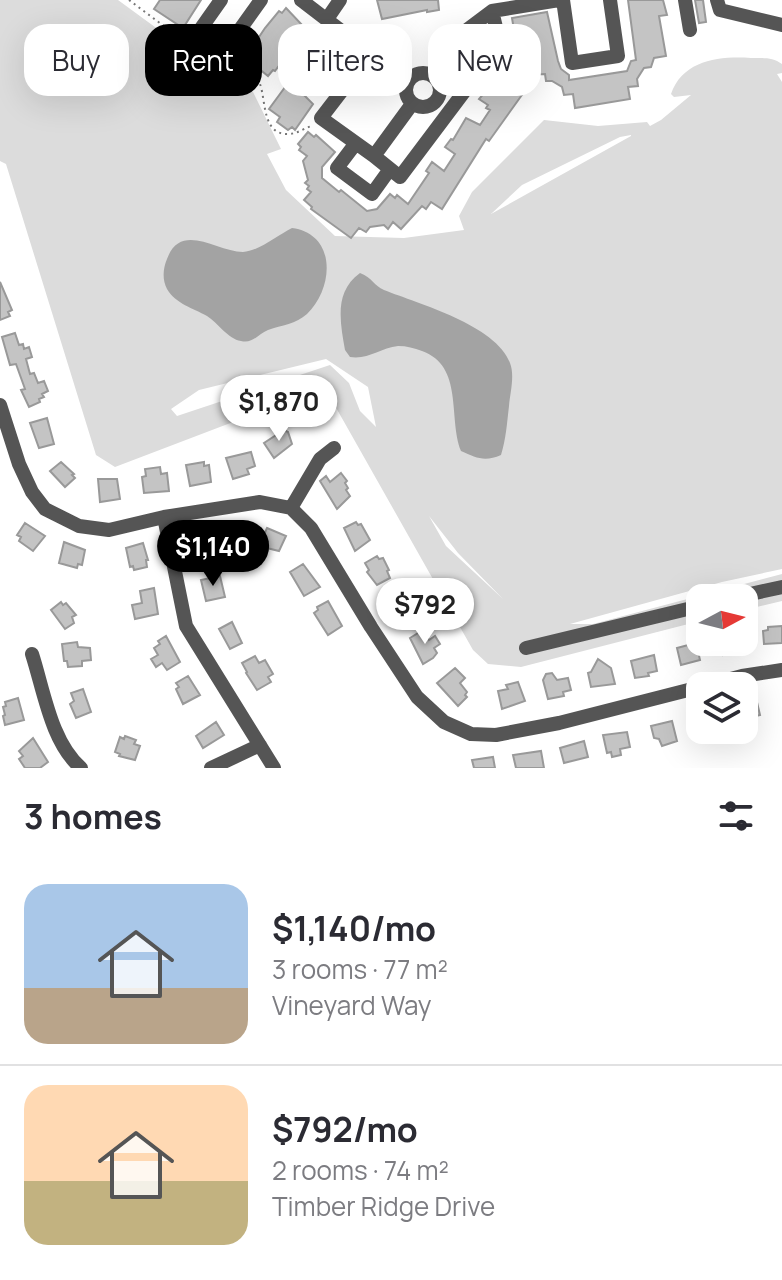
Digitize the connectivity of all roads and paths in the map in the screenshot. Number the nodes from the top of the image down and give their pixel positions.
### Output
1 (129, 0) edge
2 (221, 0) edge
3 (261, 0) edge
4 (301, 0) edge
5 (340, 0) edge
6 (558, 0) edge
7 (610, 0) edge
8 (685, 0) edge
9 (717, 0) edge
10 (508, 4) edge
11 (492, 11) junction
12 (327, 19) junction
13 (333, 24) edge
14 (475, 24) edge
15 (782, 25) edge
16 (690, 30) dead end
17 (338, 96) edge
18 (406, 96) edge
19 (438, 96) edge
20 (412, 104) junction
21 (323, 119) junction
22 (356, 143) junction
23 (374, 156) junction
24 (390, 169) junction
25 (0, 405) edge
26 (334, 448) dead end
27 (291, 508) junction
28 (164, 517) junction
29 (782, 587) edge
30 (758, 592) edge
31 (686, 609) edge
32 (526, 648) dead end
33 (32, 654) dead end
34 (782, 670) edge
35 (758, 674) edge
36 (686, 690) edge
37 (260, 745) junction
38 (81, 768) edge
39 (211, 768) edge
40 (274, 768) edge

1 - 21 path
2 - 3 street
4 - 12 street
5 - 12 street
6 - 7 street
6 - 10 street
8 - 16 street
9 - 15 street
10 - 11 street
11 - 14 street
11 - 24 street
12 - 13 street
17 - 21 street
18 - 20 street
19 - 20 street
20 - 23 street
21 - 22 street
22 - 23 street
22 - 24 street
23 - 24 street
25 - 28 street
26 - 27 street
27 - 28 street
27 - 36 street
28 - 37 street
29 - 30 street
31 - 32 street
33 - 38 street
34 - 35 street
37 - 39 street
37 - 40 street

